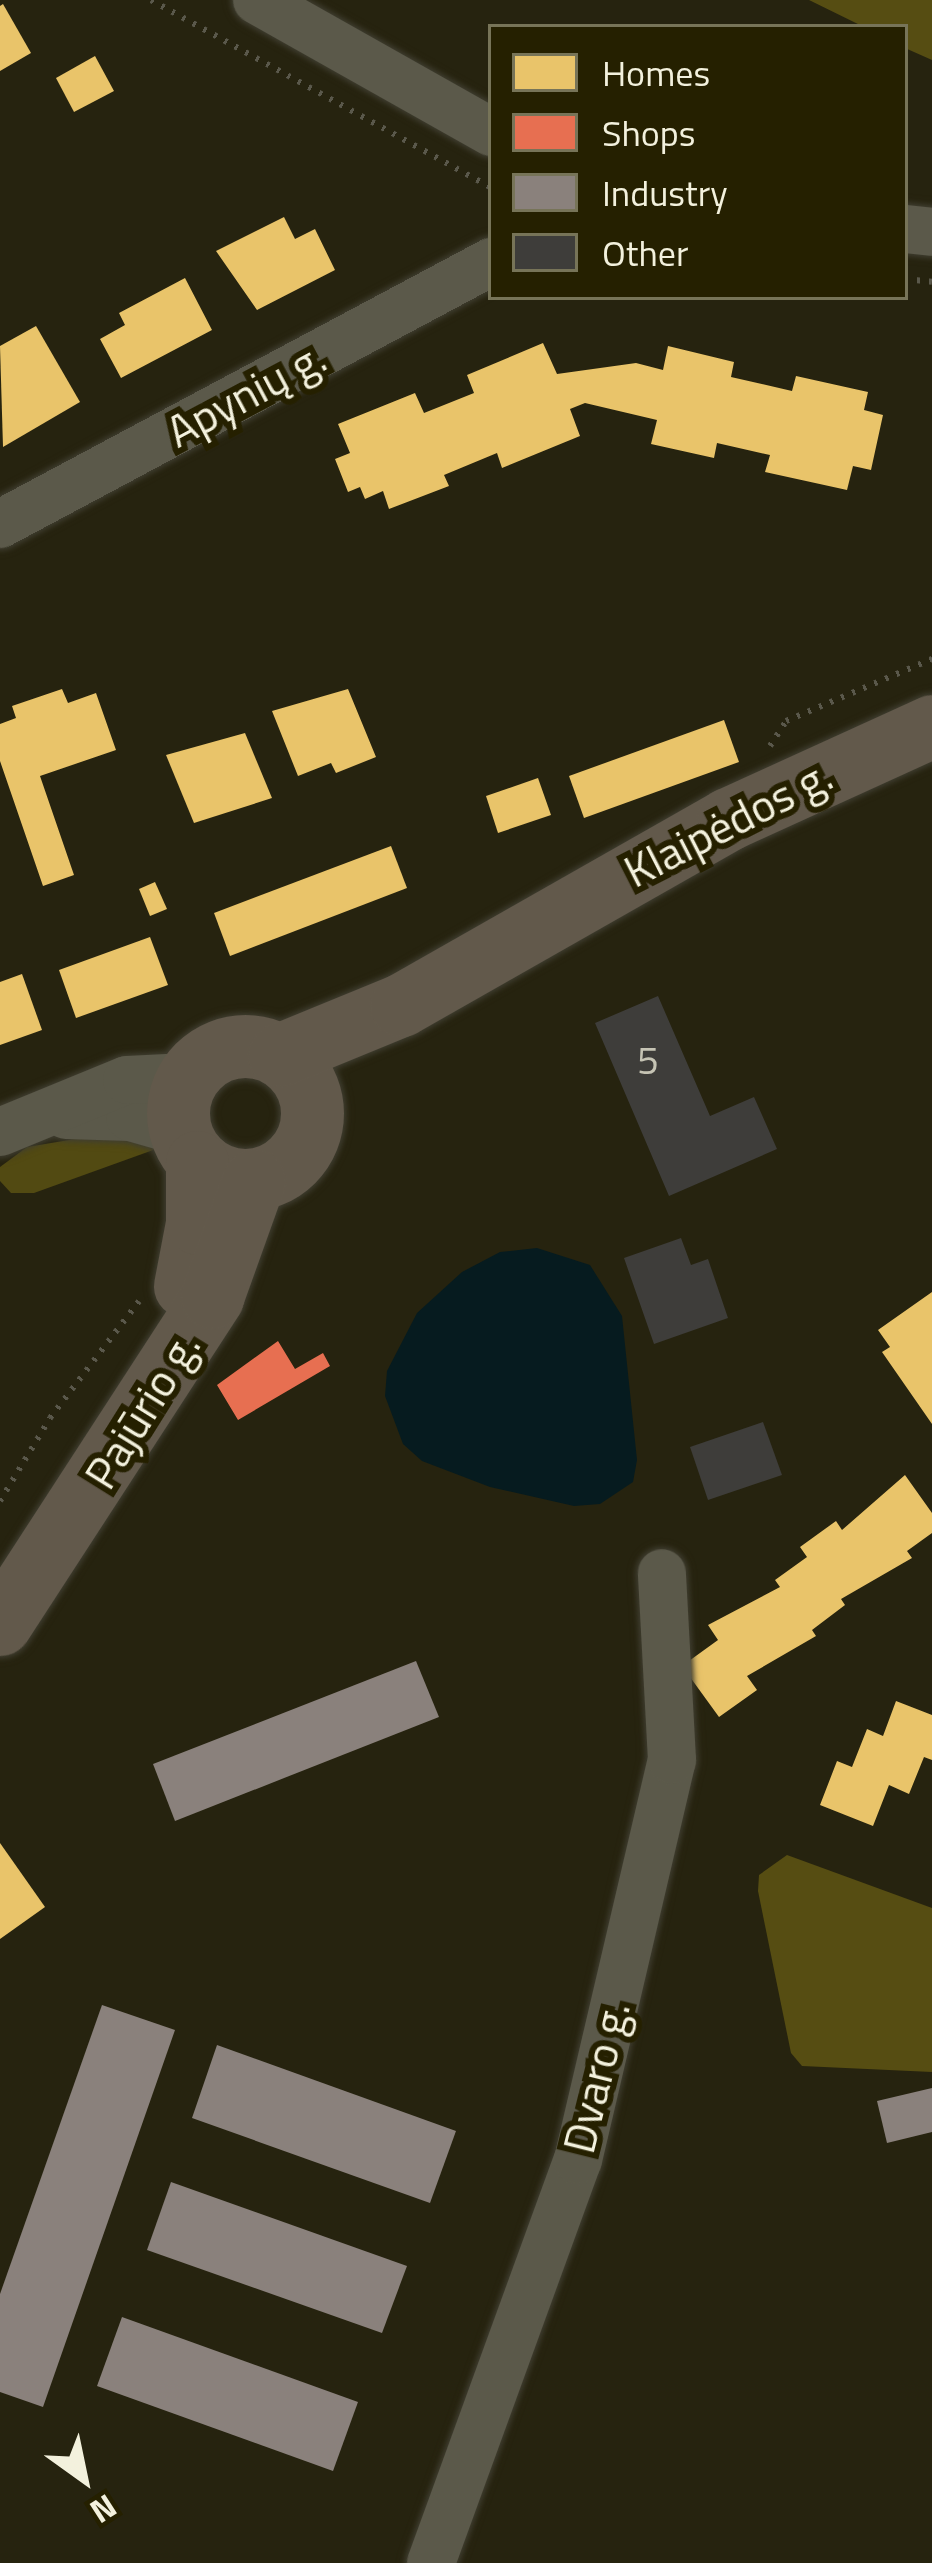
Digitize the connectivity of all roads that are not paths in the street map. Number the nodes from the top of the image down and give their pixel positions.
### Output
1 (257, 0) edge
2 (488, 130) edge
3 (488, 264) edge
4 (0, 524) edge
5 (932, 726) edge
6 (401, 1006) junction
7 (280, 1055) junction
8 (312, 1110) junction
9 (0, 1132) edge
10 (204, 1138) junction
11 (662, 1573) dead end
12 (0, 1575) edge
13 (0, 1624) edge
14 (431, 2563) edge

1 - 2 street
3 - 4 street, Apynių g.
5 - 6 main road, Klaipėdos g.
6 - 7 main road
6 - 8 main road
7 - 8 main road
7 - 10 main road
8 - 10 main road
9 - 10 street
10 - 12 main road, Pajūrio g.
10 - 13 main road, Pajūrio g.
11 - 14 street, Dvaro g.

